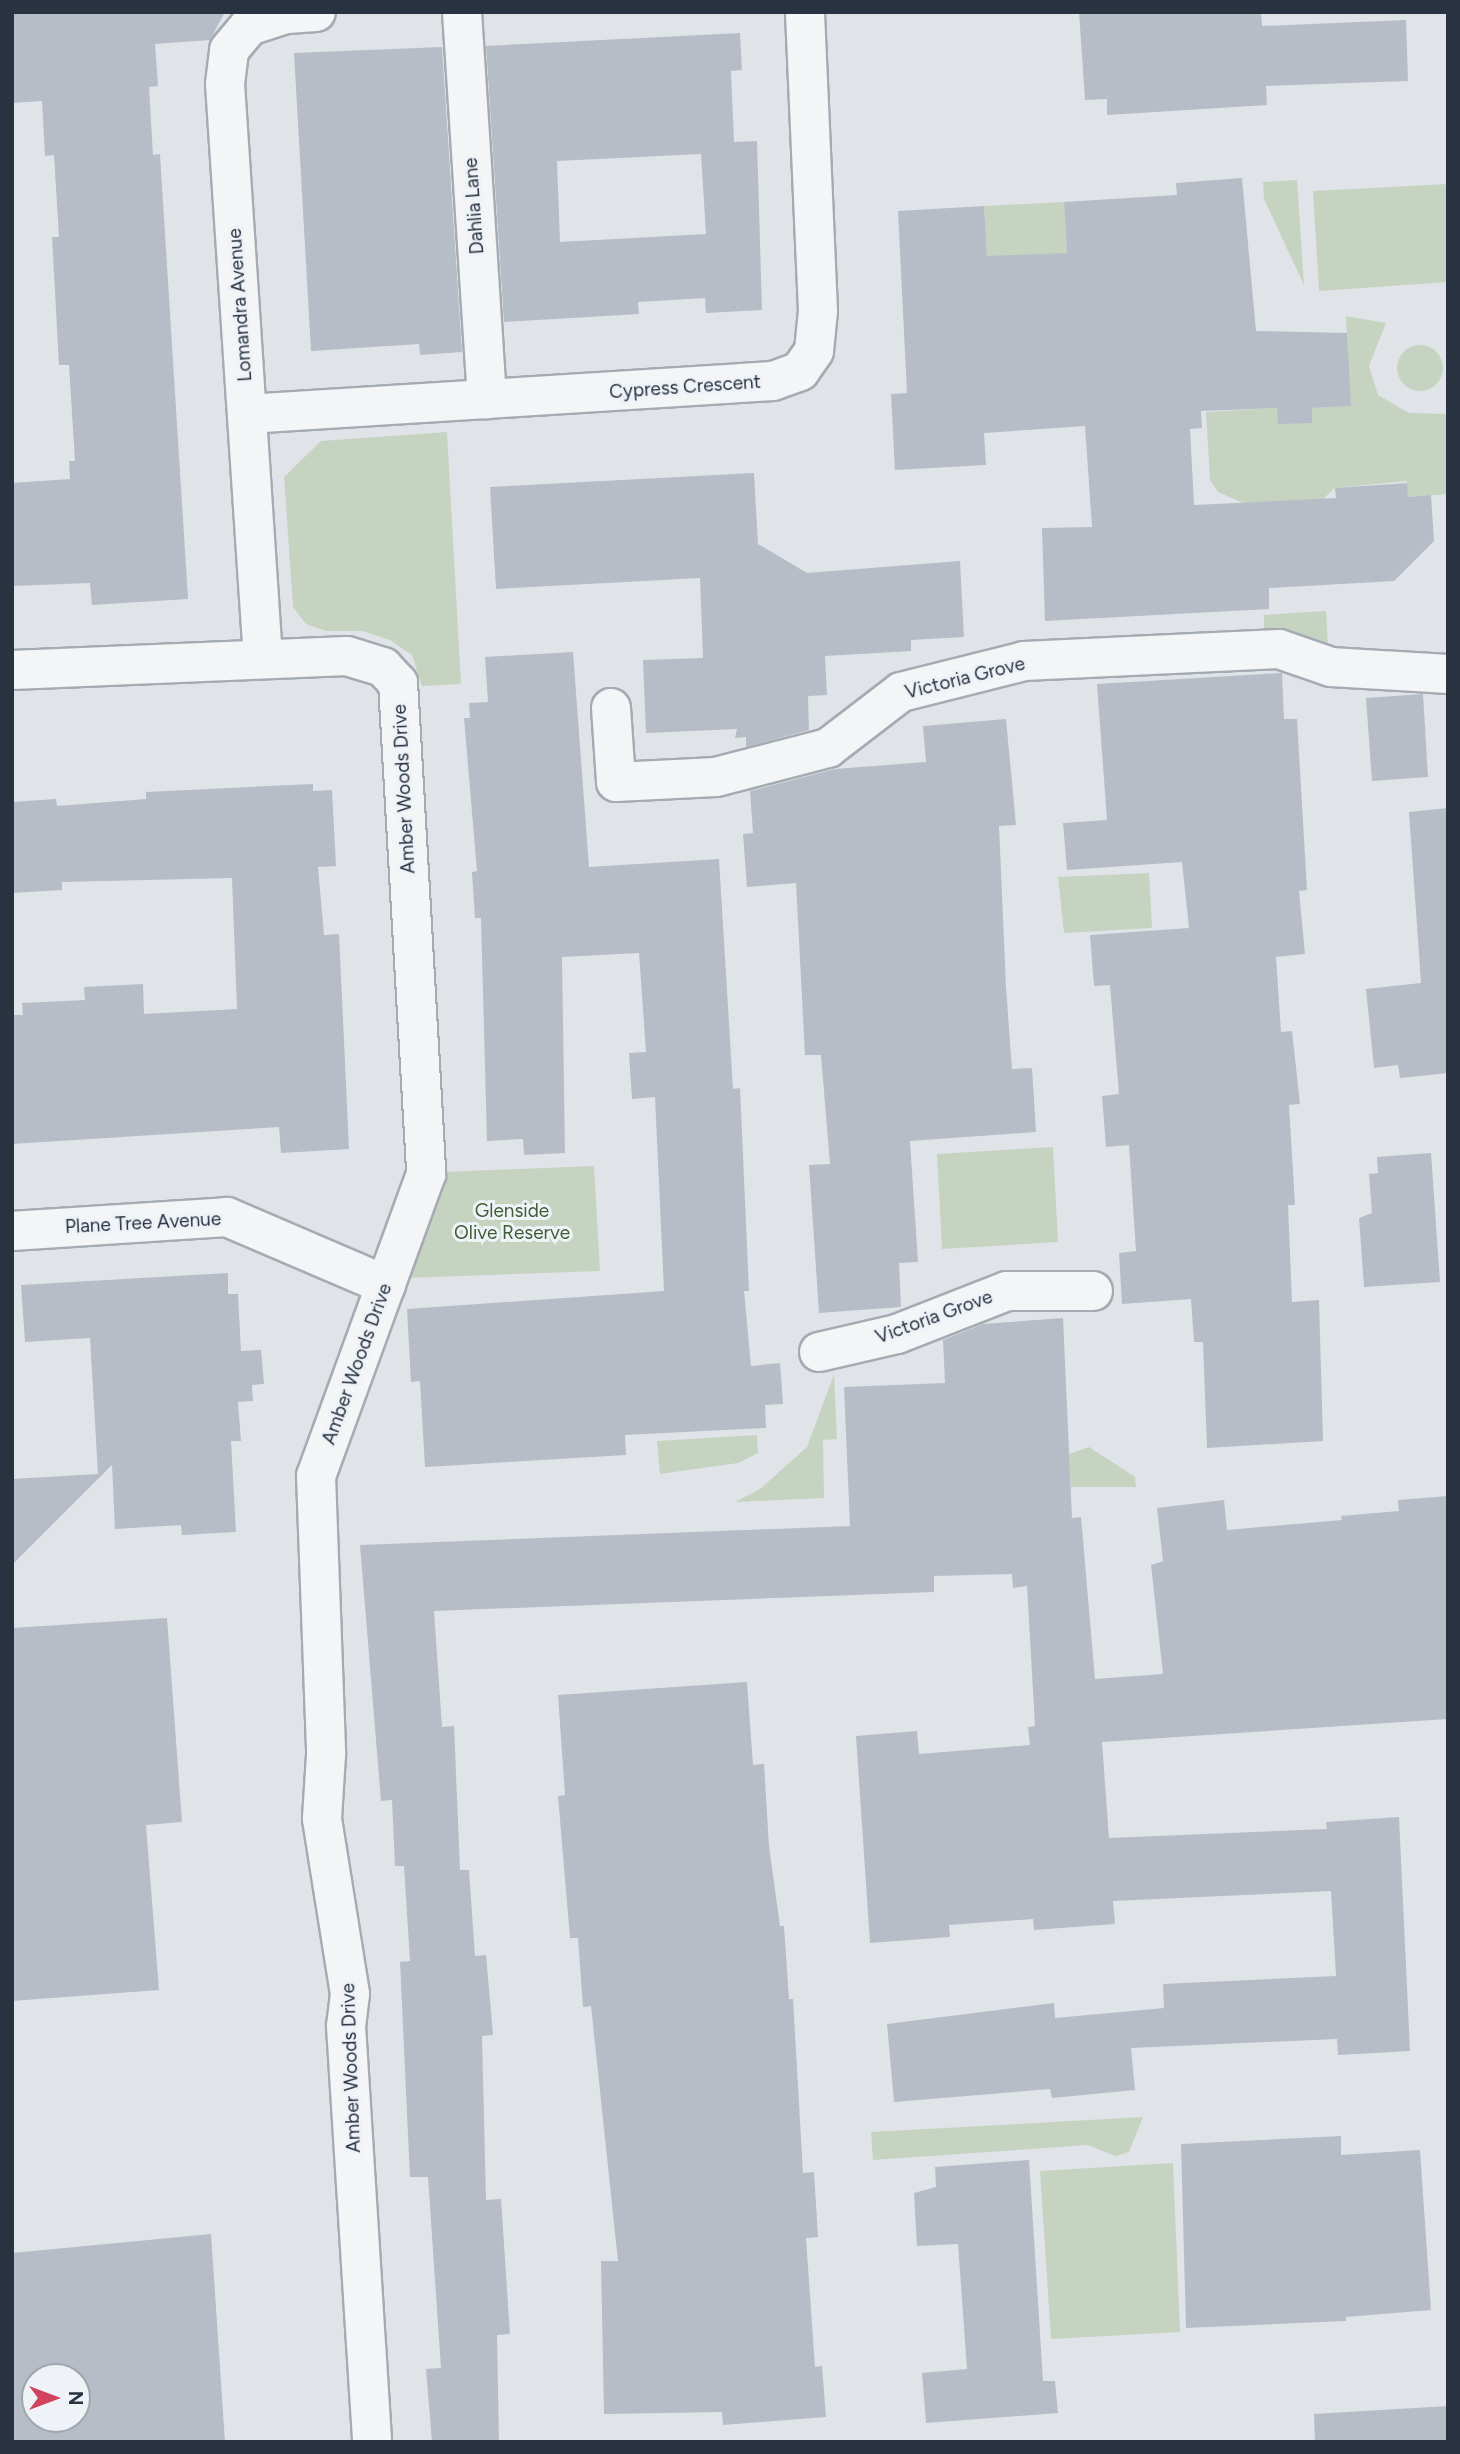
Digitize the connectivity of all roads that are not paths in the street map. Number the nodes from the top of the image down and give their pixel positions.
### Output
1 (316, 12) edge
2 (462, 12) edge
3 (805, 12) edge
4 (487, 399) junction
5 (247, 414) junction
6 (263, 659) junction
7 (12, 670) edge
8 (1448, 674) edge
9 (611, 709) dead end
10 (12, 1231) edge
11 (386, 1285) junction
12 (1093, 1291) dead end
13 (819, 1352) dead end
14 (372, 2442) edge

1 - 5 street, Lomandra Avenue
2 - 4 street, Dahlia Lane
3 - 4 street, Cypress Crescent
4 - 5 street, Cypress Crescent
5 - 6 street, Lomandra Avenue
6 - 7 street, Amber Woods Drive
6 - 11 street, Amber Woods Drive
8 - 9 street, Victoria Grove
10 - 11 street, Plane Tree Avenue
11 - 14 street, Amber Woods Drive
12 - 13 street, Victoria Grove

